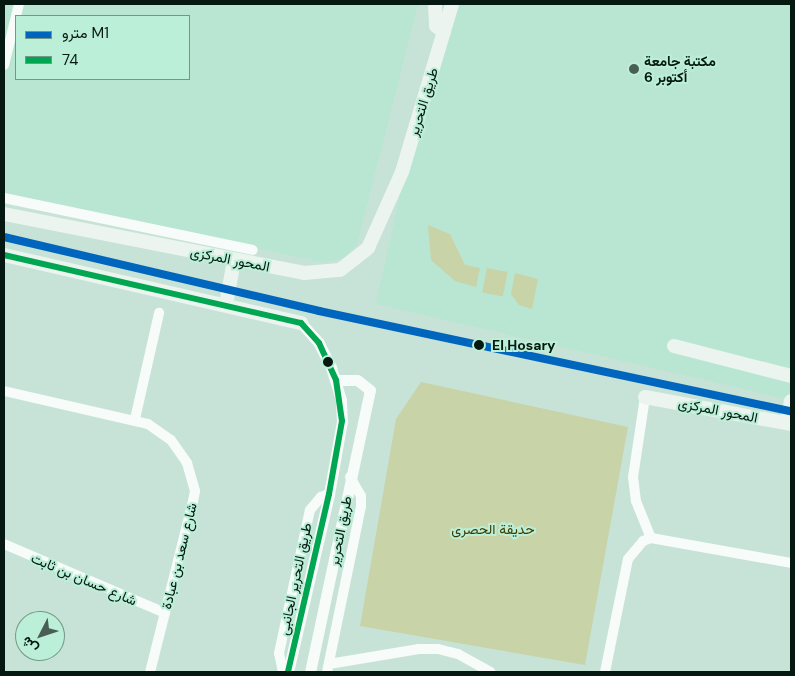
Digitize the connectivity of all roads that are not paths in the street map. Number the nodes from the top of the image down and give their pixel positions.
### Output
1 (435, 4) edge
2 (452, 4) edge
3 (15, 20) edge
4 (444, 32) junction
5 (4, 65) edge
6 (402, 172) joint
7 (4, 198) edge
8 (4, 214) edge
9 (253, 250) dead end
10 (4, 255) edge
11 (234, 260) junction
12 (226, 305) junction
13 (159, 313) dead end
14 (301, 323) joint
15 (674, 346) dead end
16 (791, 376) edge
17 (336, 380) junction
18 (4, 391) edge
19 (645, 397) joint
20 (791, 401) edge
21 (135, 419) junction
22 (789, 424) edge
23 (350, 477) junction
24 (329, 494) junction
25 (651, 538) junction
26 (4, 544) edge
27 (791, 563) edge
28 (165, 613) junction
29 (328, 668) edge
30 (150, 672) edge
31 (283, 672) edge
32 (288, 672) edge
33 (310, 672) edge
34 (490, 672) edge
35 (605, 672) edge

1 - 4 main road
2 - 4 main road, طريق التحرير
3 - 5 street
4 - 6 main road, طريق التحرير
6 - 11 main road, المحور المركزى
7 - 9 street
8 - 11 main road, المحور المركزى
10 - 12 main road
11 - 12 main road
12 - 14 main road
13 - 21 street
14 - 17 street, طريق التحرير
15 - 16 main road
17 - 23 street, طريق التحرير
17 - 24 street, طريق التحرير
18 - 21 street, شارع سعد بن عبادة
19 - 22 main road, المحور المركزى
19 - 25 street
20 - 22 main road
21 - 28 street, شارع سعد بن عبادة
23 - 29 street
23 - 33 street, طريق التحرير
24 - 31 street, طريق التحرير الجانبى
24 - 32 street, طريق التحرير
25 - 27 street
25 - 35 street
26 - 28 street, شارع حسان بن ثابت
28 - 30 street, شارع سعد بن عبادة
29 - 34 street

